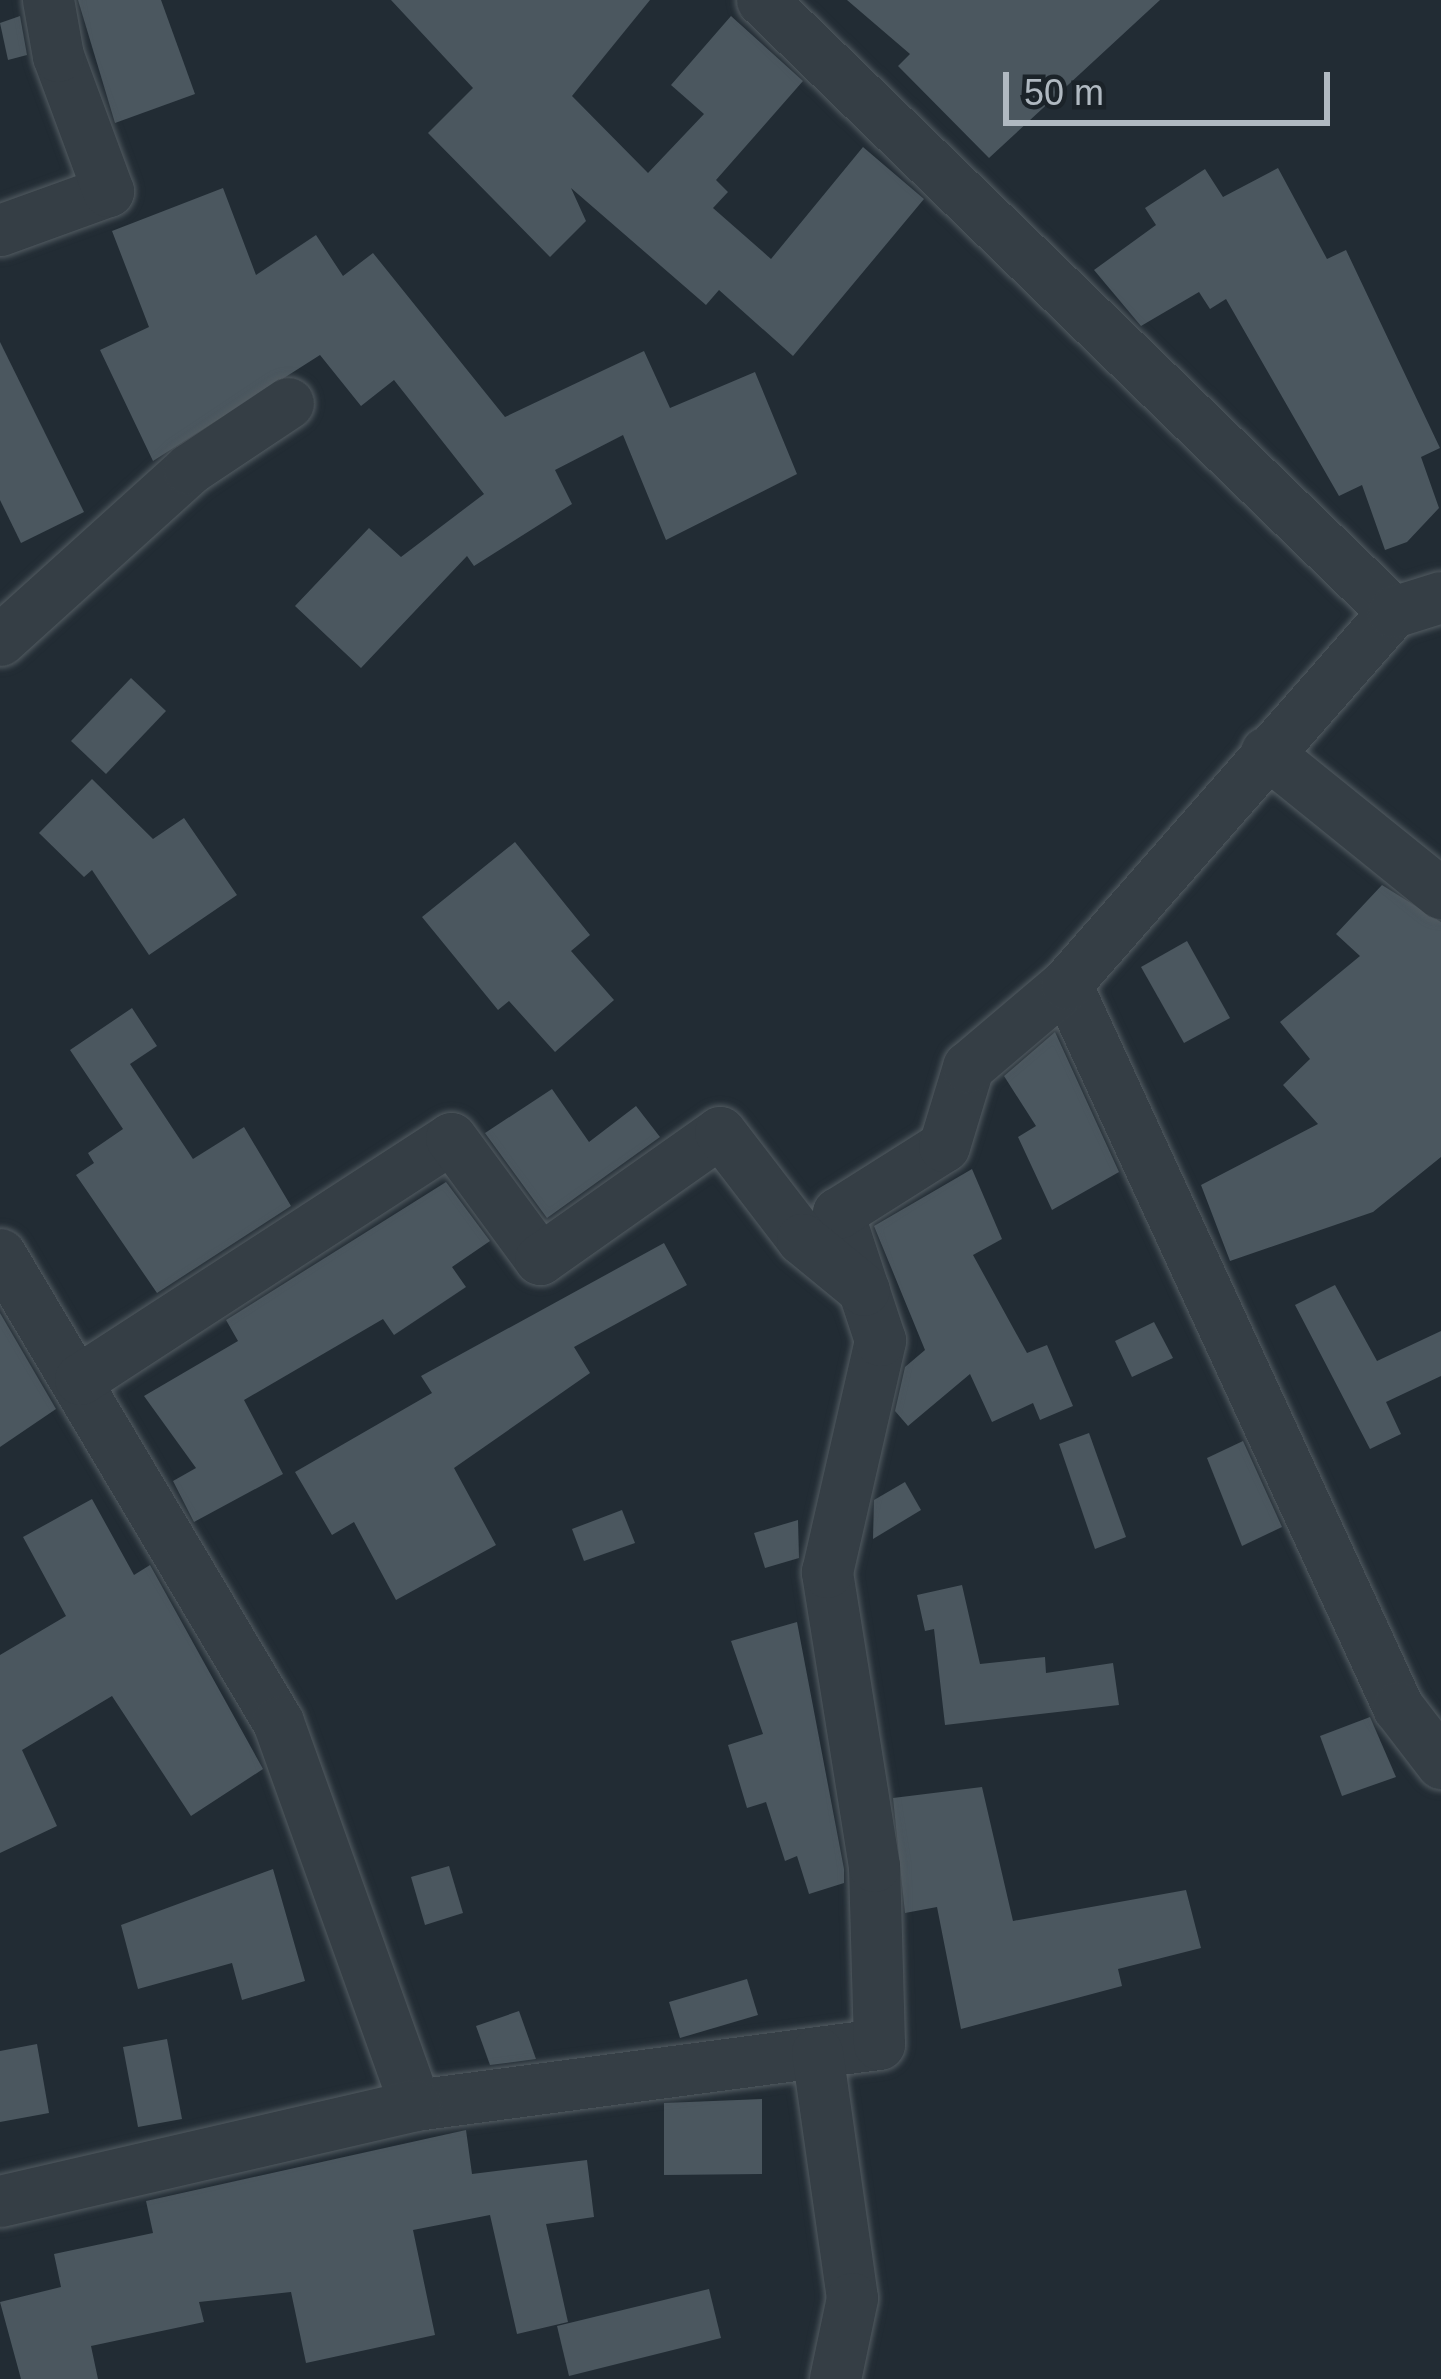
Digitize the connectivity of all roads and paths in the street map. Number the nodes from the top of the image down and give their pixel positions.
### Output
1 (49, 0) edge
2 (762, 0) edge
3 (0, 230) edge
4 (288, 403) dead end
5 (1417, 604) edge
6 (0, 640) edge
7 (1267, 752) junction
8 (1441, 893) edge
9 (1066, 984) junction
10 (6, 1277) edge
11 (864, 1290) junction
12 (80, 1379) junction
13 (1441, 1763) edge
14 (817, 2052) junction
15 (415, 2105) junction
16 (0, 2201) edge
17 (835, 2379) edge

1 - 3 street
2 - 5 street
4 - 6 street
5 - 7 street
7 - 8 street
7 - 9 street
9 - 11 street
9 - 13 street
10 - 12 street
11 - 12 street
11 - 14 street
12 - 15 street
14 - 15 street
14 - 17 street
15 - 16 street

